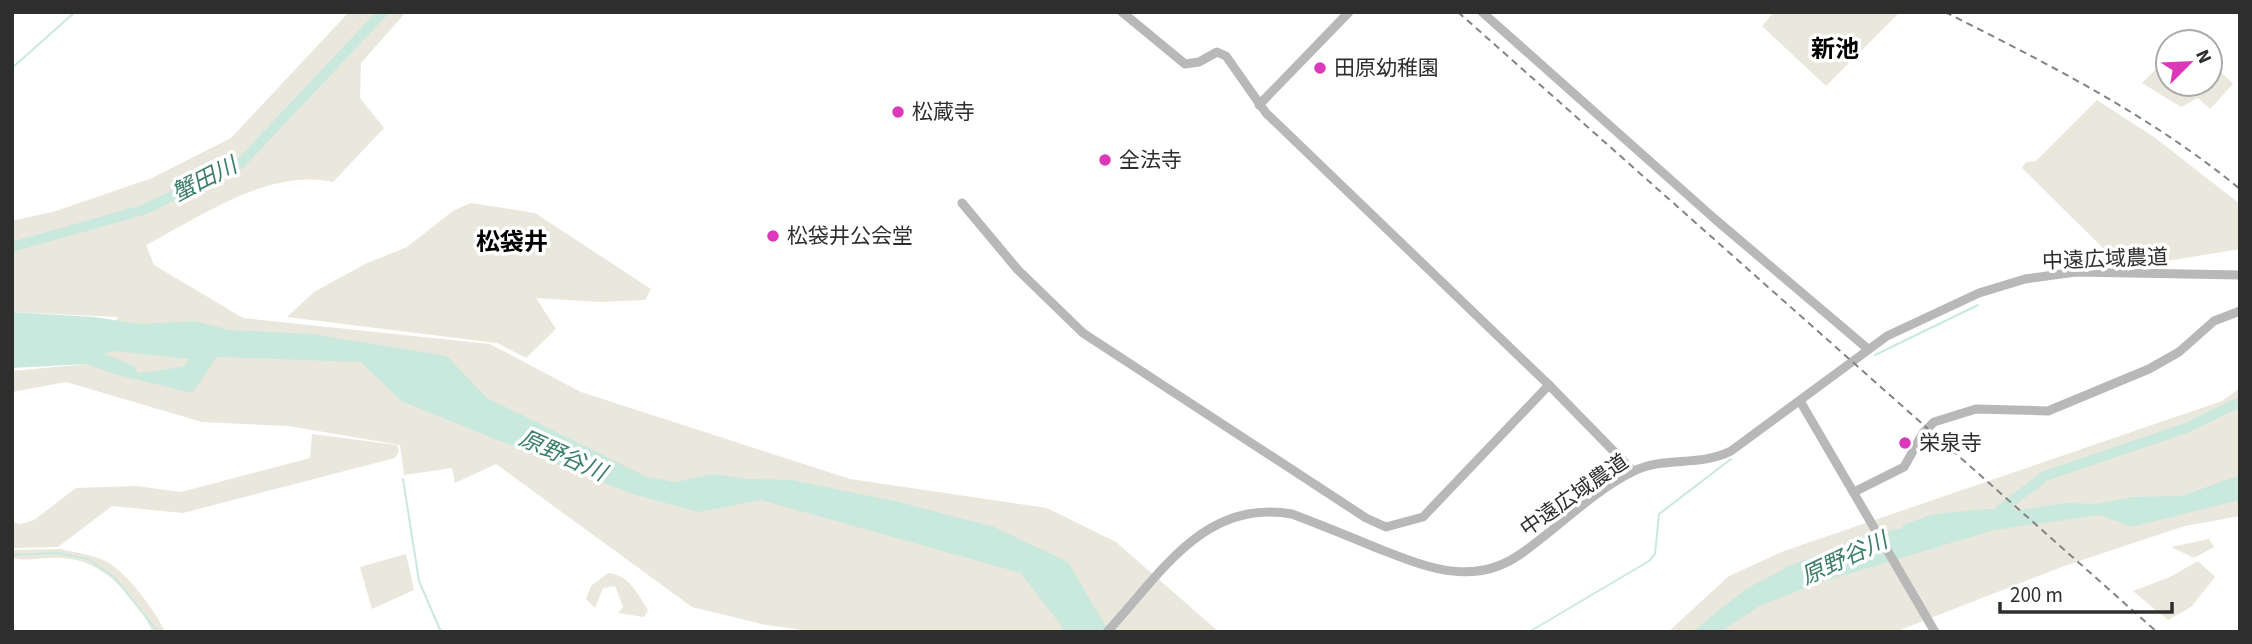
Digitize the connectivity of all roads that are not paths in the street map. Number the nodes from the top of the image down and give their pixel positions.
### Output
1 (1122, 12) edge
2 (1349, 12) edge
3 (1482, 12) edge
4 (1259, 105) junction
5 (962, 204) dead end
6 (2240, 275) edge
7 (2240, 310) edge
8 (1868, 349) junction
9 (1549, 385) junction
10 (1800, 401) junction
11 (1633, 471) junction
12 (1854, 492) junction
13 (1107, 632) edge
14 (1935, 632) edge

1 - 4 street
2 - 4 street
3 - 8 street
4 - 9 street
5 - 9 street
6 - 8 street, 中遠広域農道
7 - 12 street
8 - 10 street, 中遠広域農道
9 - 11 street
10 - 11 street, 中遠広域農道
10 - 12 street
11 - 13 street, 中遠広域農道
12 - 14 street

